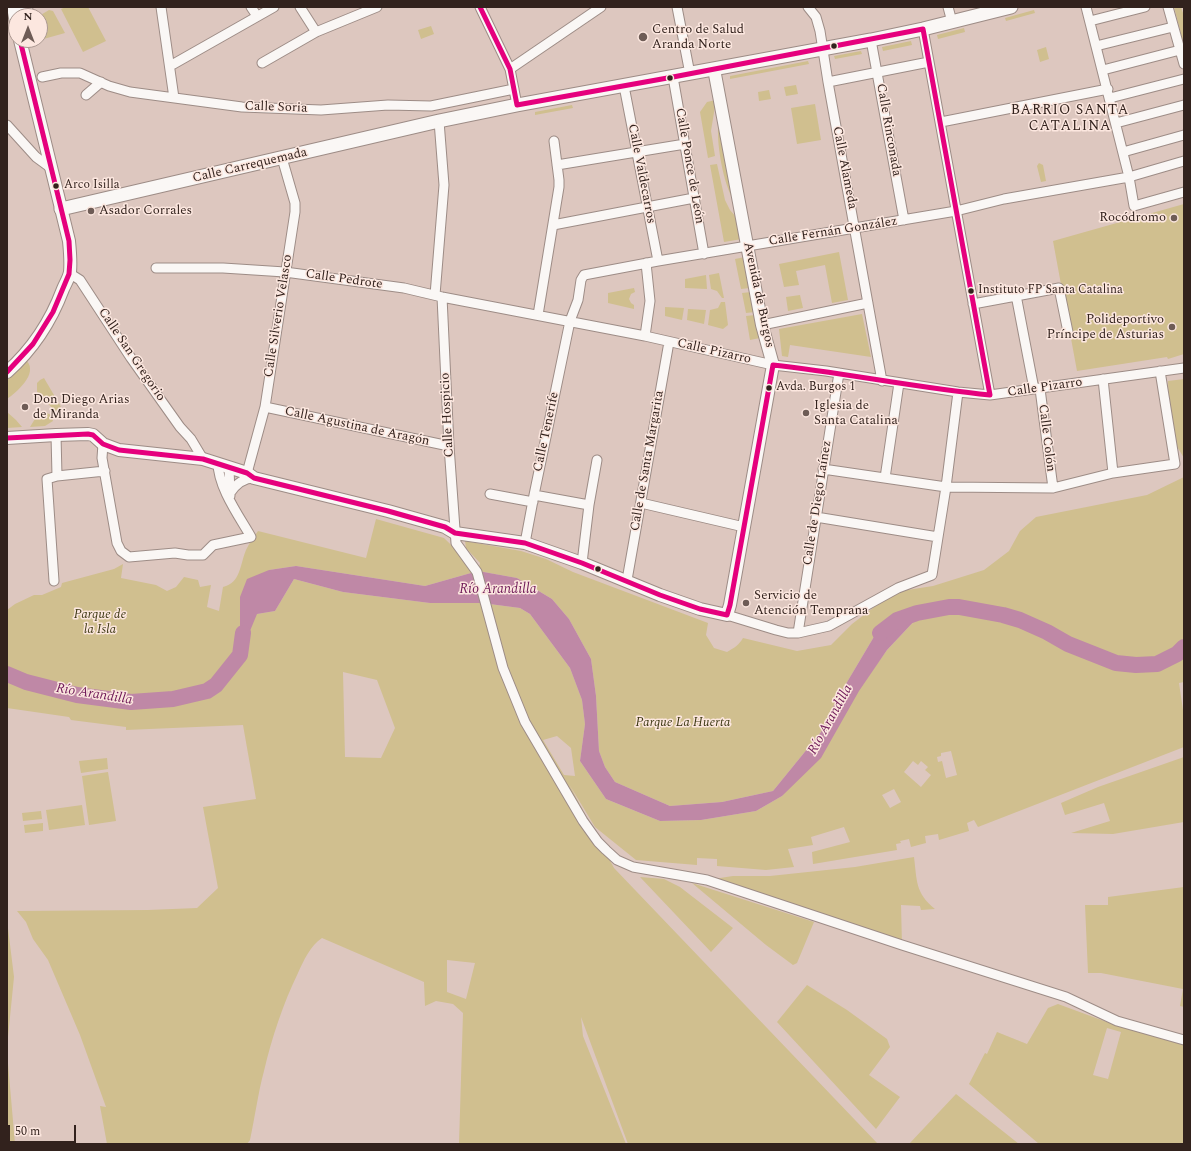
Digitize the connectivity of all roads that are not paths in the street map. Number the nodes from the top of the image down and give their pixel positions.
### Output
1 (161, 7) edge
2 (252, 7) edge
3 (274, 7) edge
4 (300, 7) edge
5 (377, 7) edge
6 (480, 7) edge
7 (601, 7) edge
8 (677, 7) edge
9 (808, 7) edge
10 (948, 7) edge
11 (1012, 7) edge
12 (1086, 7) edge
13 (1145, 7) edge
14 (1168, 7) edge
15 (257, 16) junction
16 (1090, 21) junction
17 (952, 22) junction
18 (1173, 27) junction
19 (923, 29) junction
20 (316, 32) junction
21 (871, 40) junction
22 (1096, 46) junction
23 (22, 48) edge
24 (823, 49) junction
25 (1180, 50) junction
26 (929, 62) junction
27 (262, 63) dead end
28 (1184, 64) edge
29 (170, 66) junction
30 (510, 69) junction
31 (714, 69) junction
32 (1103, 70) junction
33 (877, 72) junction
34 (690, 74) junction
35 (42, 77) dead end
36 (673, 77) junction
37 (1184, 79) edge
38 (101, 82) junction
39 (828, 82) junction
40 (624, 86) junction
41 (514, 89) junction
42 (1109, 93) junction
43 (86, 95) dead end
44 (174, 98) junction
45 (517, 105) junction
46 (1184, 105) edge
47 (439, 121) junction
48 (941, 122) junction
49 (1116, 123) junction
50 (7, 126) edge
51 (1184, 135) edge
52 (554, 141) dead end
53 (685, 144) junction
54 (637, 152) junction
55 (1123, 152) junction
56 (282, 158) junction
57 (1184, 162) edge
58 (557, 165) junction
59 (51, 168) junction
60 (1129, 177) junction
61 (1184, 192) edge
62 (694, 198) junction
63 (647, 207) junction
64 (61, 210) junction
65 (956, 211) junction
66 (904, 220) junction
67 (553, 225) junction
68 (855, 228) junction
69 (748, 246) junction
70 (704, 254) junction
71 (658, 261) junction
72 (646, 263) junction
73 (156, 268) dead end
74 (285, 272) junction
75 (70, 273) junction
76 (1016, 295) junction
77 (439, 296) junction
78 (868, 303) junction
79 (973, 304) junction
80 (538, 315) junction
81 (570, 321) junction
82 (762, 325) junction
83 (1068, 332) dead end
84 (645, 336) junction
85 (669, 342) junction
86 (773, 365) junction
87 (1184, 368) edge
88 (1160, 371) junction
89 (7, 372) edge
90 (839, 373) junction
91 (1103, 379) junction
92 (882, 381) junction
93 (899, 383) junction
94 (1037, 389) junction
95 (958, 392) junction
96 (990, 395) junction
97 (265, 407) junction
98 (56, 434) junction
99 (7, 438) edge
100 (191, 439) junction
101 (103, 444) junction
102 (449, 446) junction
103 (183, 457) junction
104 (203, 459) junction
105 (597, 460) dead end
106 (224, 465) junction
107 (823, 469) junction
108 (104, 471) junction
109 (1113, 473) junction
110 (57, 476) junction
111 (250, 476) junction
112 (885, 478) junction
113 (946, 486) junction
114 (1052, 488) junction
115 (490, 494) dead end
116 (230, 496) junction
117 (533, 499) junction
118 (641, 503) junction
119 (589, 505) junction
120 (816, 514) junction
121 (744, 527) junction
122 (455, 533) junction
123 (939, 534) junction
124 (525, 543) junction
125 (582, 563) junction
126 (627, 580) junction
127 (54, 581) dead end
128 (727, 615) junction
129 (798, 633) junction
130 (1184, 1040) edge

1 - 29 street
2 - 15 street
3 - 15 street
4 - 20 street
5 - 20 street
6 - 30 street
7 - 30 street
8 - 34 street
9 - 24 street, Calle Alameda
10 - 17 street
11 - 17 main road, Calle Carrequemada
12 - 16 street
13 - 16 street
14 - 18 street
15 - 29 street
16 - 22 street
17 - 19 main road, Calle Carrequemada
18 - 22 street
18 - 25 street
19 - 21 main road, Calle Carrequemada
19 - 26 street
20 - 27 street
21 - 24 main road, Calle Carrequemada
21 - 33 street, Calle Rinconada
22 - 32 street
23 - 59 street
24 - 31 main road, Calle Carrequemada
24 - 39 street, Calle Alameda
25 - 28 street
25 - 32 street
26 - 33 street
26 - 48 street
29 - 44 street
30 - 41 street
31 - 34 main road, Calle Carrequemada
31 - 69 street, Avenida de Burgos
32 - 42 street
33 - 39 street
33 - 66 street, Calle Rinconada
34 - 36 main road, Calle Carrequemada
35 - 38 street, Calle Soria
36 - 40 main road, Calle Carrequemada
36 - 53 street, Calle Ponce de León
37 - 42 street
38 - 43 street
38 - 44 street, Calle Soria
39 - 68 street, Calle Alameda
40 - 45 main road, Calle Carrequemada
40 - 54 street, Calle Valdecarros
41 - 44 street, Calle Soria
41 - 45 street
42 - 48 street
42 - 49 street
45 - 47 main road, Calle Carrequemada
46 - 49 street
47 - 56 main road, Calle Carrequemada
47 - 77 street, Calle Hospicio
48 - 65 street
49 - 55 street
50 - 59 street
51 - 55 street
52 - 58 street
53 - 54 street
53 - 62 street, Calle Ponce de León
54 - 58 street
54 - 63 street, Calle Valdecarros
55 - 60 street
56 - 64 main road, Calle Carrequemada
56 - 74 street, Calle Silverio Velasco
57 - 60 street, Calle Fernán González
58 - 67 street
59 - 64 street
60 - 61 street
60 - 65 street, Calle Fernán González
62 - 63 street
62 - 70 street, Calle Ponce de León
63 - 67 street
63 - 71 street, Calle Valdecarros
64 - 75 street
65 - 66 street, Calle Fernán González
65 - 79 street
66 - 68 street, Calle Fernán González
67 - 80 street
68 - 69 street, Calle Fernán González
68 - 78 street, Calle Alameda
69 - 70 street, Calle Fernán González
69 - 82 street, Avenida de Burgos
70 - 71 street, Calle Fernán González
71 - 72 street, Calle Fernán González
72 - 81 street, Calle Fernán González
72 - 84 street
73 - 74 street, Calle Pedrote
74 - 77 street, Calle Pedrote
74 - 97 street, Calle Silverio Velasco
75 - 89 street
75 - 100 street, Calle San Gregorio
76 - 79 street
76 - 83 street
76 - 94 street, Calle Colón
77 - 80 street, Calle Pizarro
77 - 102 street, Calle Hospicio
78 - 82 street
78 - 92 street, Calle Alameda
79 - 96 street
80 - 81 street, Calle Pizarro
81 - 84 street, Calle Pizarro
81 - 117 street, Calle Tenerife
82 - 86 street, Avenida de Burgos
84 - 85 street, Calle Pizarro
85 - 86 street, Calle Pizarro
85 - 118 street, Calle de Santa Margarita
86 - 90 street, Calle Pizarro
86 - 121 street, Avenida de Burgos
87 - 88 street, Calle Pizarro
88 - 91 street, Calle Pizarro
88 - 109 street
90 - 92 street, Calle Pizarro
90 - 107 street, Calle de Diego Laínez
91 - 94 street, Calle Pizarro
91 - 109 street
92 - 93 street, Calle Pizarro
93 - 95 street, Calle Pizarro
93 - 112 street
94 - 96 street, Calle Pizarro
94 - 114 street, Calle Colón
95 - 96 street, Calle Pizarro
95 - 113 street
97 - 102 street, Calle Agustina de Aragón
97 - 111 street, Calle Silverio Velasco
98 - 99 street
98 - 101 street
98 - 110 street
100 - 103 street
100 - 104 street, Calle San Gregorio
101 - 103 street
101 - 108 street
102 - 122 street, Calle Hospicio
103 - 104 street
104 - 106 street
105 - 119 street
106 - 111 street
106 - 116 street
107 - 112 street
107 - 120 street, Calle de Diego Laínez
108 - 110 street
108 - 116 street
109 - 114 street
110 - 127 street
111 - 116 street
111 - 122 street
112 - 113 street
113 - 114 street
113 - 123 street
115 - 117 street
117 - 119 street
117 - 124 street, Calle Tenerife
118 - 121 street
118 - 126 street, Calle de Santa Margarita
119 - 125 street
120 - 123 street
120 - 129 street, Calle de Diego Laínez
121 - 128 street, Avenida de Burgos
122 - 124 street
122 - 130 street, Calle Hospicio
123 - 129 street
124 - 125 street
125 - 126 street
126 - 128 street
128 - 129 street

